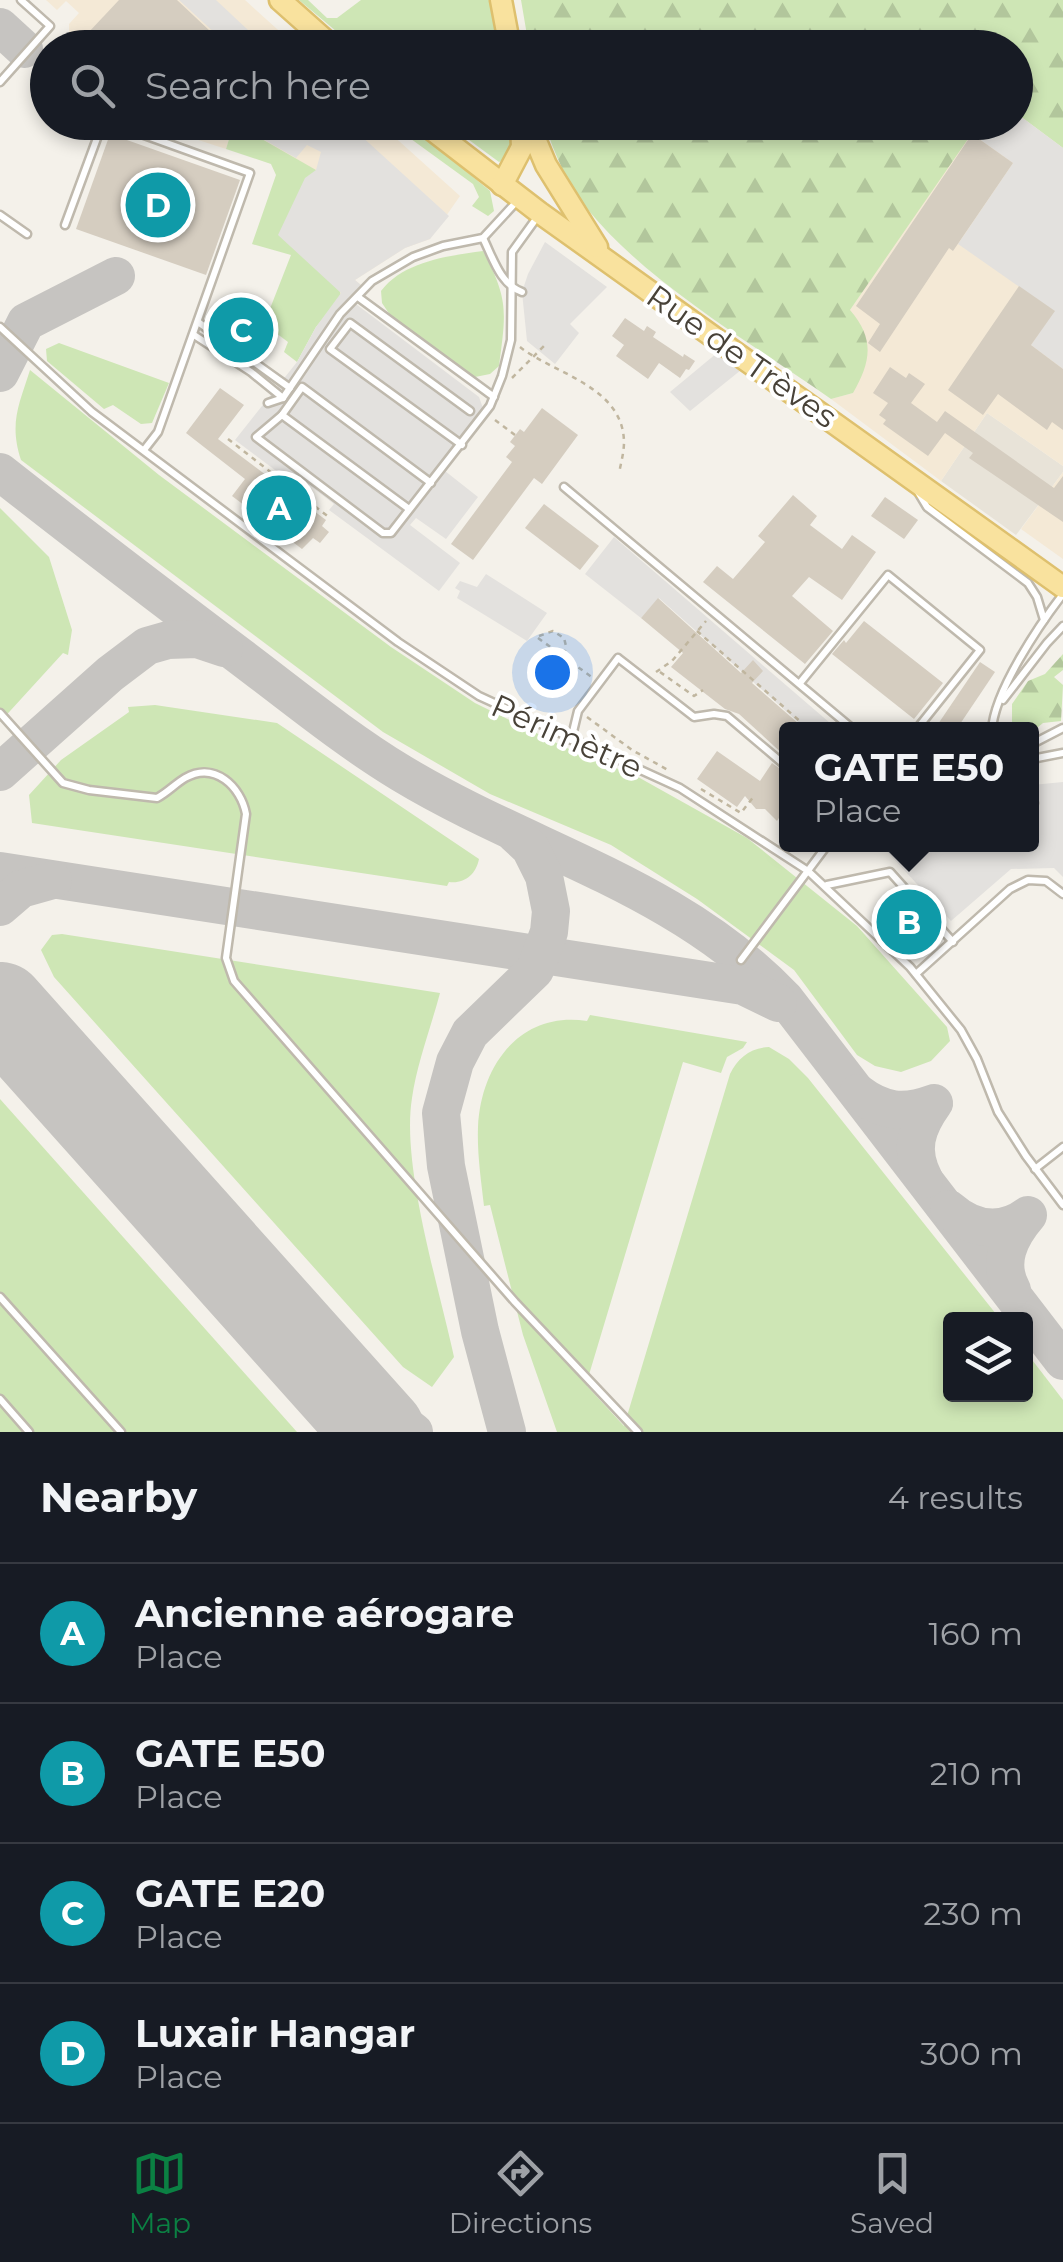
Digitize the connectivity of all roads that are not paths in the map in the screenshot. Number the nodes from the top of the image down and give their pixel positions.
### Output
1 (22, 0) edge
2 (280, 0) edge
3 (502, 0) edge
4 (46, 30) edge
5 (314, 30) edge
6 (507, 30) edge
7 (30, 48) edge
8 (0, 82) edge
9 (98, 140) edge
10 (156, 140) edge
11 (445, 140) edge
12 (523, 140) edge
13 (533, 140) edge
14 (546, 165) junction
15 (502, 185) junction
16 (529, 205) junction
17 (0, 215) edge
18 (65, 225) dead end
19 (27, 234) dead end
20 (483, 238) junction
21 (603, 258) junction
22 (512, 288) junction
23 (522, 292) dead end
24 (358, 297) junction
25 (198, 322) junction
26 (0, 327) edge
27 (194, 335) junction
28 (290, 388) junction
29 (494, 397) junction
30 (283, 398) junction
31 (268, 403) dead end
32 (470, 411) dead end
33 (282, 415) junction
34 (462, 446) junction
35 (144, 450) junction
36 (907, 474) junction
37 (430, 483) junction
38 (564, 487) dead end
39 (408, 508) junction
40 (1063, 590) edge
41 (1044, 620) junction
42 (1063, 626) edge
43 (800, 684) junction
44 (998, 704) junction
45 (0, 714) edge
46 (845, 722) edge
47 (922, 722) edge
48 (994, 722) edge
49 (1063, 728) edge
50 (571, 740) junction
51 (1039, 740) edge
52 (779, 760) edge
53 (822, 852) edge
54 (808, 871) junction
55 (826, 885) junction
56 (1063, 894) edge
57 (952, 942) junction
58 (741, 960) dead end
59 (916, 974) junction
60 (1063, 1147) edge
61 (1035, 1168) junction
62 (1063, 1205) edge
63 (0, 1297) edge
64 (0, 1399) edge
65 (29, 1432) edge
66 (121, 1432) edge
67 (638, 1432) edge

1 - 4 lane
2 - 5 main road
3 - 6 main road
7 - 8 lane
9 - 18 lane
10 - 25 lane
11 - 15 main road, Rue de Trèves
12 - 15 main road
13 - 14 main road
14 - 16 main road
14 - 21 main road
15 - 16 main road, Rue de Trèves
16 - 20 lane
16 - 21 main road, Rue de Trèves
16 - 22 lane
17 - 19 lane
20 - 22 lane
20 - 24 lane
21 - 36 main road, Rue de Trèves
22 - 23 lane
22 - 29 lane
24 - 28 lane
24 - 29 lane
25 - 27 lane
25 - 28 lane
26 - 35 lane, Périmètre
27 - 30 lane
27 - 35 lane
28 - 30 lane
29 - 34 lane
30 - 31 lane
32 - 34 lane
33 - 37 lane
33 - 39 lane
33 - 39 lane
34 - 37 lane
35 - 50 lane, Périmètre
36 - 40 main road, Rue de Trèves
36 - 41 lane
37 - 39 lane
38 - 43 lane
40 - 41 lane
41 - 44 lane
42 - 44 lane
43 - 46 lane
43 - 47 lane
44 - 48 lane
45 - 67 lane
49 - 51 lane
50 - 52 lane
50 - 54 lane, Périmètre
53 - 54 lane
54 - 55 lane, Périmètre
54 - 58 lane
55 - 57 lane
55 - 59 lane, Périmètre
56 - 57 lane
57 - 59 lane
59 - 61 lane, Périmètre
60 - 61 lane
61 - 62 lane, Périmètre
63 - 66 lane
64 - 65 lane

